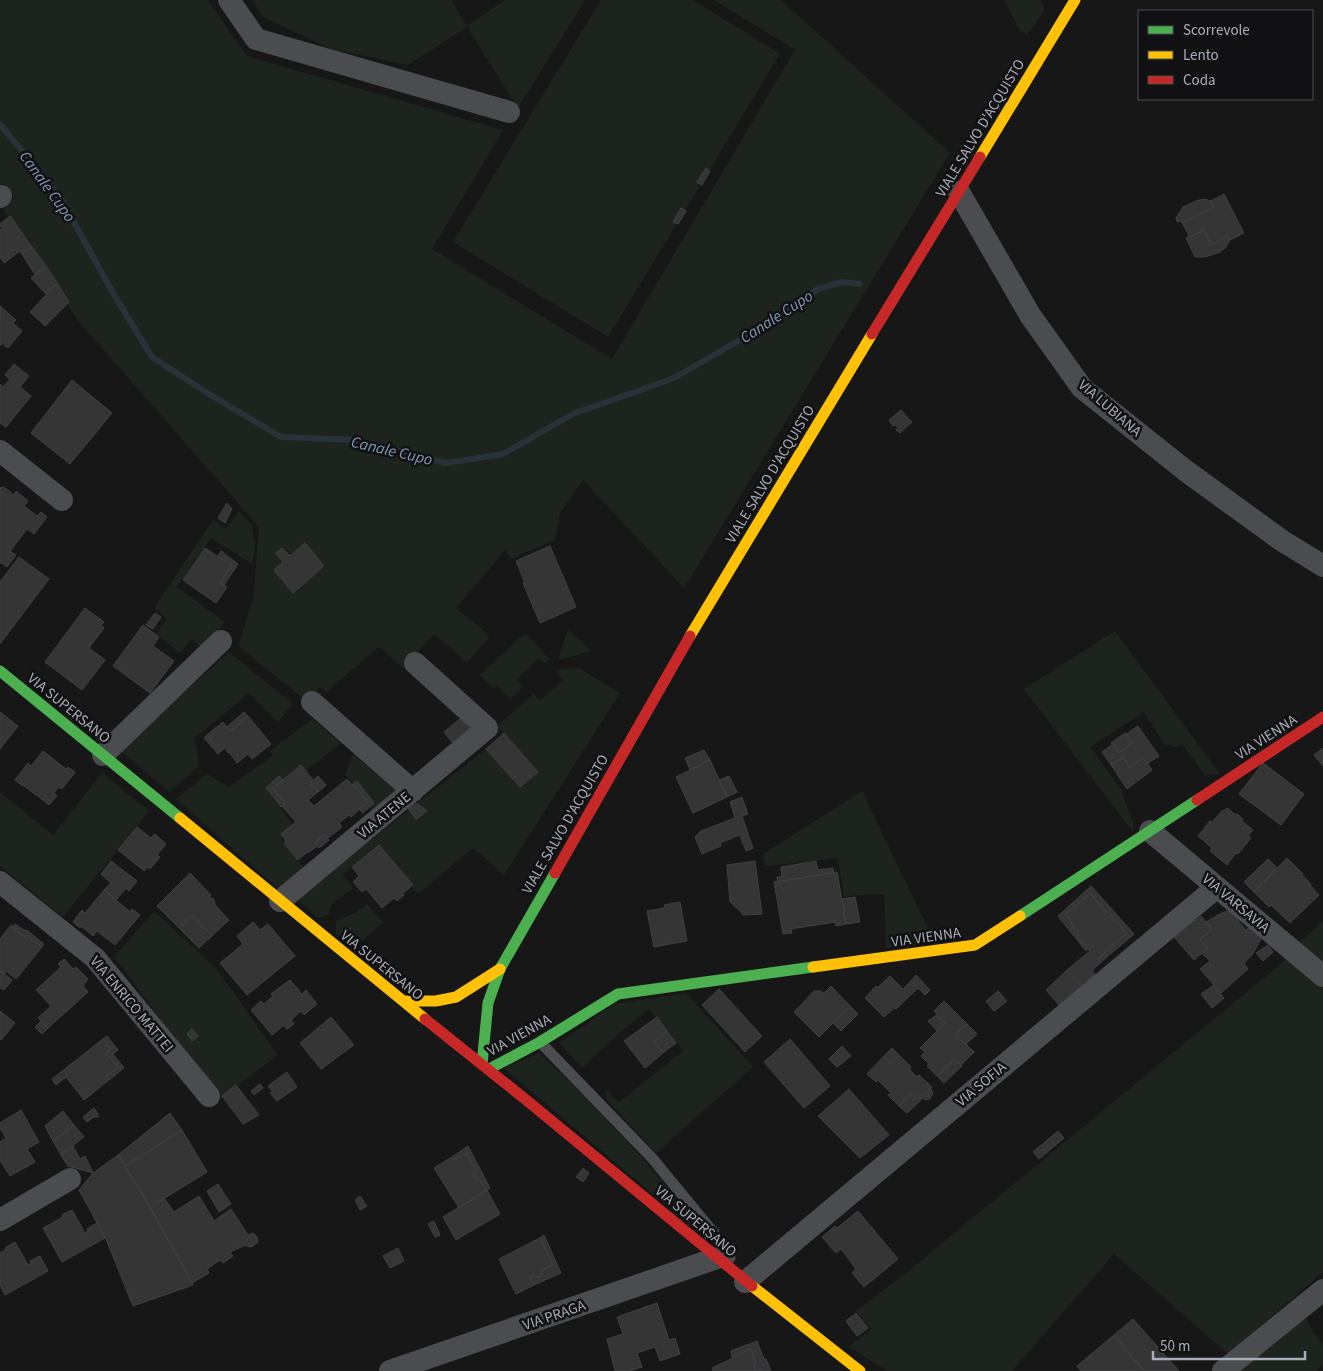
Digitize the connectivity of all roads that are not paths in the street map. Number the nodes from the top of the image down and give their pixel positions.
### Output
1 (229, 0) edge
2 (1075, 0) edge
3 (509, 112) dead end
4 (959, 192) junction
5 (0, 450) edge
6 (62, 500) dead end
7 (1323, 566) edge
8 (221, 641) dead end
9 (416, 663) dead end
10 (0, 671) edge
11 (312, 702) dead end
12 (1323, 717) edge
13 (103, 755) junction
14 (412, 791) junction
15 (1150, 830) junction
16 (0, 882) edge
17 (1217, 887) junction
18 (280, 901) junction
19 (500, 969) junction
20 (1323, 976) edge
21 (404, 1001) junction
22 (540, 1042) junction
23 (486, 1067) junction
24 (209, 1096) dead end
25 (70, 1179) dead end
26 (0, 1220) edge
27 (717, 1258) junction
28 (745, 1282) junction
29 (1323, 1290) edge
30 (390, 1371) edge
31 (860, 1371) edge
32 (1223, 1371) edge

1 - 3 street
2 - 4 street, VIALE SALVO D'ACQUISTO
4 - 7 street, VIA LUBIANA
4 - 19 street, VIALE SALVO D'ACQUISTO
5 - 6 street
8 - 13 street
9 - 14 street, VIA ATENE
10 - 13 street, VIA SUPERSANO
11 - 14 street
12 - 15 street, VIA VIENNA
13 - 18 street, VIA SUPERSANO
14 - 18 street, VIA ATENE
15 - 17 street, VIA VARSAVIA
15 - 22 street, VIA VIENNA
16 - 24 street, VIA ENRICO MATTEI
17 - 20 street, VIA VARSAVIA
17 - 28 street, VIA SOFIA
18 - 21 street, VIA SUPERSANO
19 - 21 street, VIALE SALVO D'ACQUISTO
19 - 23 street, VIALE SALVO D'ACQUISTO
21 - 23 street, VIA SUPERSANO
22 - 23 street, VIA VIENNA
22 - 28 lane, VIA SUPERSANO
23 - 27 street, VIA SUPERSANO
25 - 26 street
27 - 28 street, VIA SUPERSANO
27 - 30 street, VIA PRAGA
28 - 31 street, VIA SUPERSANO
29 - 32 street

